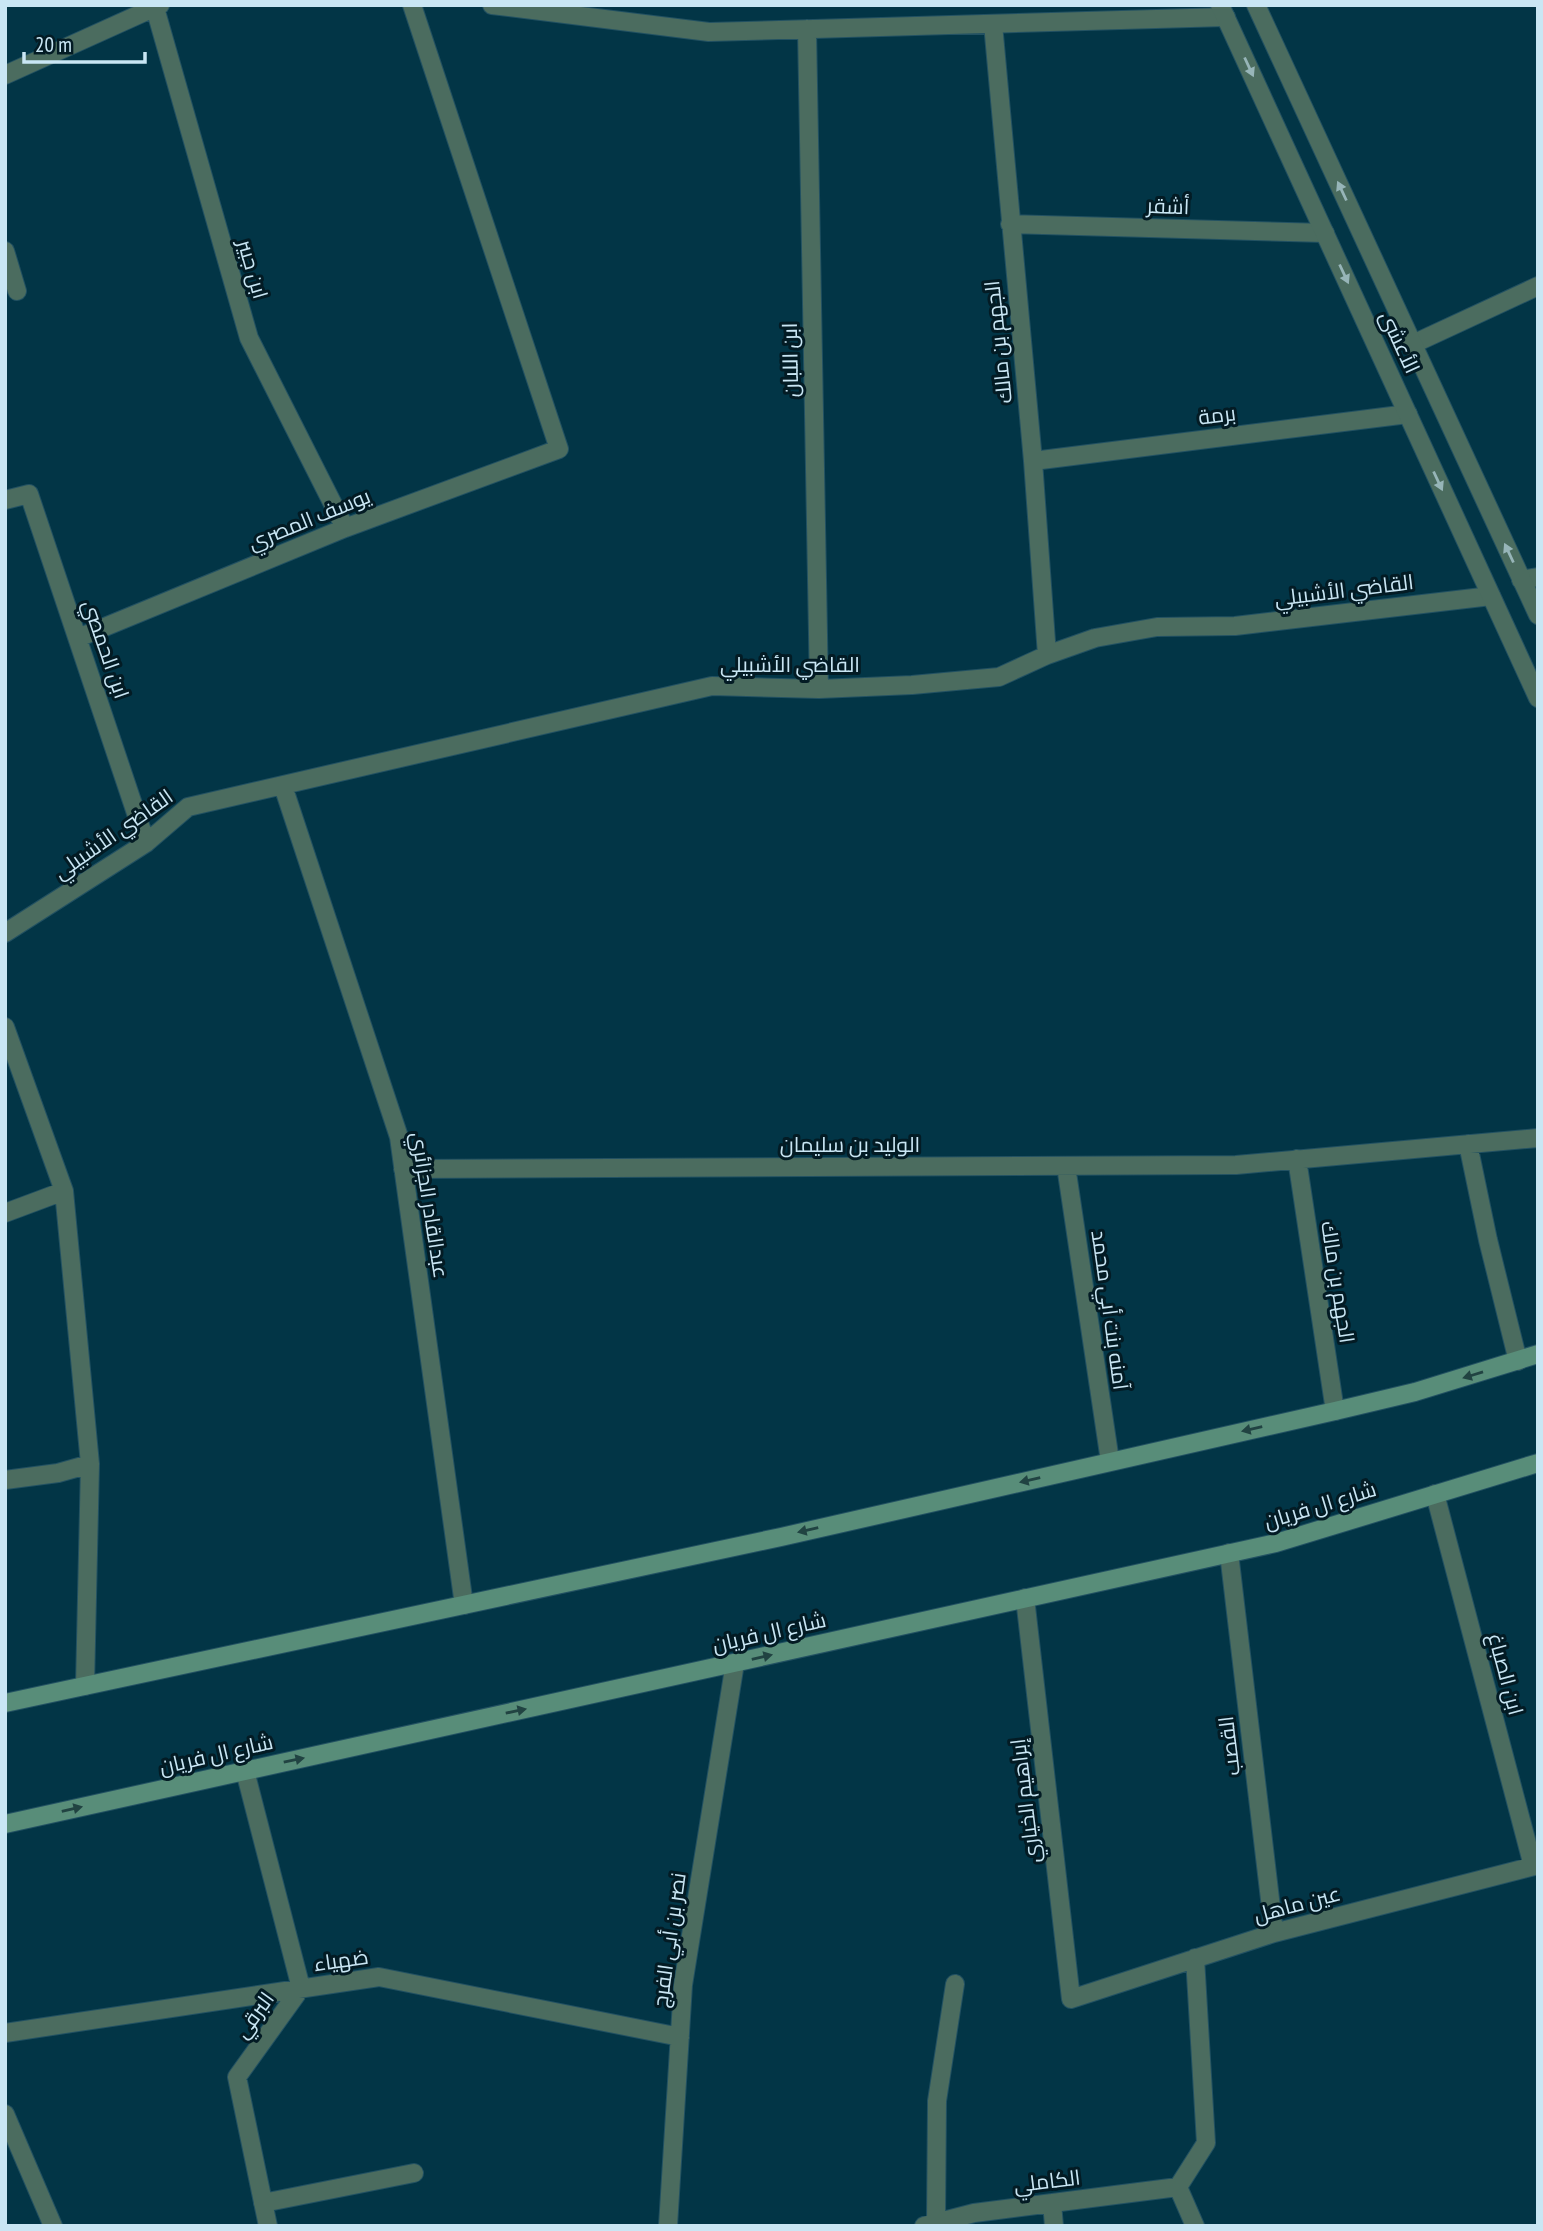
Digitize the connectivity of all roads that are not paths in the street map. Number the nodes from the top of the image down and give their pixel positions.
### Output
1 (411, 5) edge
2 (492, 5) edge
3 (1256, 5) edge
4 (158, 7) edge
5 (1223, 11) edge
6 (993, 24) junction
7 (807, 29) junction
8 (5, 75) edge
9 (1010, 224) junction
10 (1325, 233) junction
11 (5, 251) edge
12 (1538, 286) edge
13 (17, 290) dead end
14 (1413, 344) junction
15 (1408, 414) junction
16 (1032, 461) junction
17 (5, 500) edge
18 (345, 528) junction
19 (1530, 578) edge
20 (1491, 596) junction
21 (1538, 615) edge
22 (78, 638) junction
23 (1047, 655) junction
24 (818, 689) junction
25 (1538, 698) edge
26 (283, 786) junction
27 (146, 843) junction
28 (5, 933) edge
29 (5, 1027) edge
30 (1538, 1138) edge
31 (1468, 1144) junction
32 (1297, 1159) junction
33 (1066, 1166) junction
34 (403, 1169) junction
35 (64, 1191) junction
36 (5, 1213) edge
37 (1538, 1354) edge
38 (1518, 1361) junction
39 (1335, 1411) junction
40 (1110, 1461) junction
41 (1538, 1463) edge
42 (90, 1464) junction
43 (5, 1480) edge
44 (1435, 1494) junction
45 (1229, 1553) junction
46 (1025, 1598) junction
47 (464, 1605) junction
48 (735, 1663) junction
49 (85, 1686) junction
50 (5, 1703) edge
51 (245, 1771) junction
52 (5, 1824) edge
53 (1535, 1865) edge
54 (1274, 1933) junction
55 (1195, 1958) junction
56 (955, 1983) dead end
57 (301, 1988) junction
58 (1071, 1999) joint
59 (5, 2033) edge
60 (680, 2037) junction
61 (5, 2114) edge
62 (13, 2152) edge
63 (414, 2173) dead end
64 (1178, 2187) junction
65 (263, 2203) junction
66 (1052, 2203) junction
67 (930, 2224) edge
68 (53, 2226) edge
69 (268, 2226) edge
70 (668, 2226) edge
71 (1054, 2226) edge
72 (1195, 2226) edge

1 - 18 street, يوسف المصري
2 - 7 street
14 -> 3 street, الأعشى
4 - 8 street
4 - 18 street, ابن جبير
5 - 6 street
5 -> 10 street, الأعشى
6 - 7 street
6 - 9 street, الجهم بن مالك
7 - 24 street, ابن اللبان
9 - 10 street, أشقر
9 - 16 street, الجهم بن مالك
10 -> 15 street, الأعشى
11 - 13 street
12 - 14 street
19 -> 14 street, الأعشى
15 - 16 street, برمة
15 -> 20 street, الأعشى
16 - 23 street, الجهم بن مالك
17 - 22 street, ابن الحمصي
18 - 22 street, يوسف المصري
19 - 21 street, الأعشى
20 - 23 street, القاضي الأشبيلي
20 - 25 street, الأعشى
22 - 27 street, ابن الحمصي
23 - 24 street, القاضي الأشبيلي
24 - 26 street, القاضي الأشبيلي
26 - 27 street, القاضي الأشبيلي
26 - 34 street, عبدالقادر الجزائري
27 - 28 street, القاضي الأشبيلي
29 - 35 street
30 - 31 street, الوليد بن سليمان
31 - 32 street, الوليد بن سليمان
31 - 38 street
32 - 33 street, الوليد بن سليمان
32 - 39 street, الجهم بن مالك
33 - 34 street, الوليد بن سليمان
33 - 40 street, آمنه بنت أبي محمد
34 - 47 street, عبدالقادر الجزائري
35 - 36 street
35 - 42 street
37 - 38 main road
38 -> 39 main road
39 -> 40 main road
40 -> 47 main road
41 - 44 main road, شارع ال فريان
42 - 43 street
42 - 49 street
44 - 45 main road, شارع ال فريان
44 - 53 street, ابن الصباغ
45 - 46 main road, شارع ال فريان
45 - 54 street, القصب
48 -> 46 main road, شارع ال فريان
46 - 58 street, إبراهيم الخياري
47 - 49 main road
51 -> 48 main road, شارع ال فريان
48 - 60 street, نصر بن أبي الفرج
49 - 50 main road
52 -> 51 main road, شارع ال فريان
51 - 57 street, البرقي
53 - 54 street, عين ماهل
54 - 55 street, عين ماهل
55 - 58 street, عين ماهل
55 - 64 street
56 - 67 street
57 - 59 street, ضهياء
57 - 60 street, ضهياء
57 - 65 street, البرقي
60 - 70 street, نصر بن أبي الفرج
61 - 62 street
62 - 68 street
63 - 65 street
64 - 66 street, الكاملي
64 - 72 street
65 - 69 street, البرقي
66 - 67 street, الكاملي
66 - 71 street

